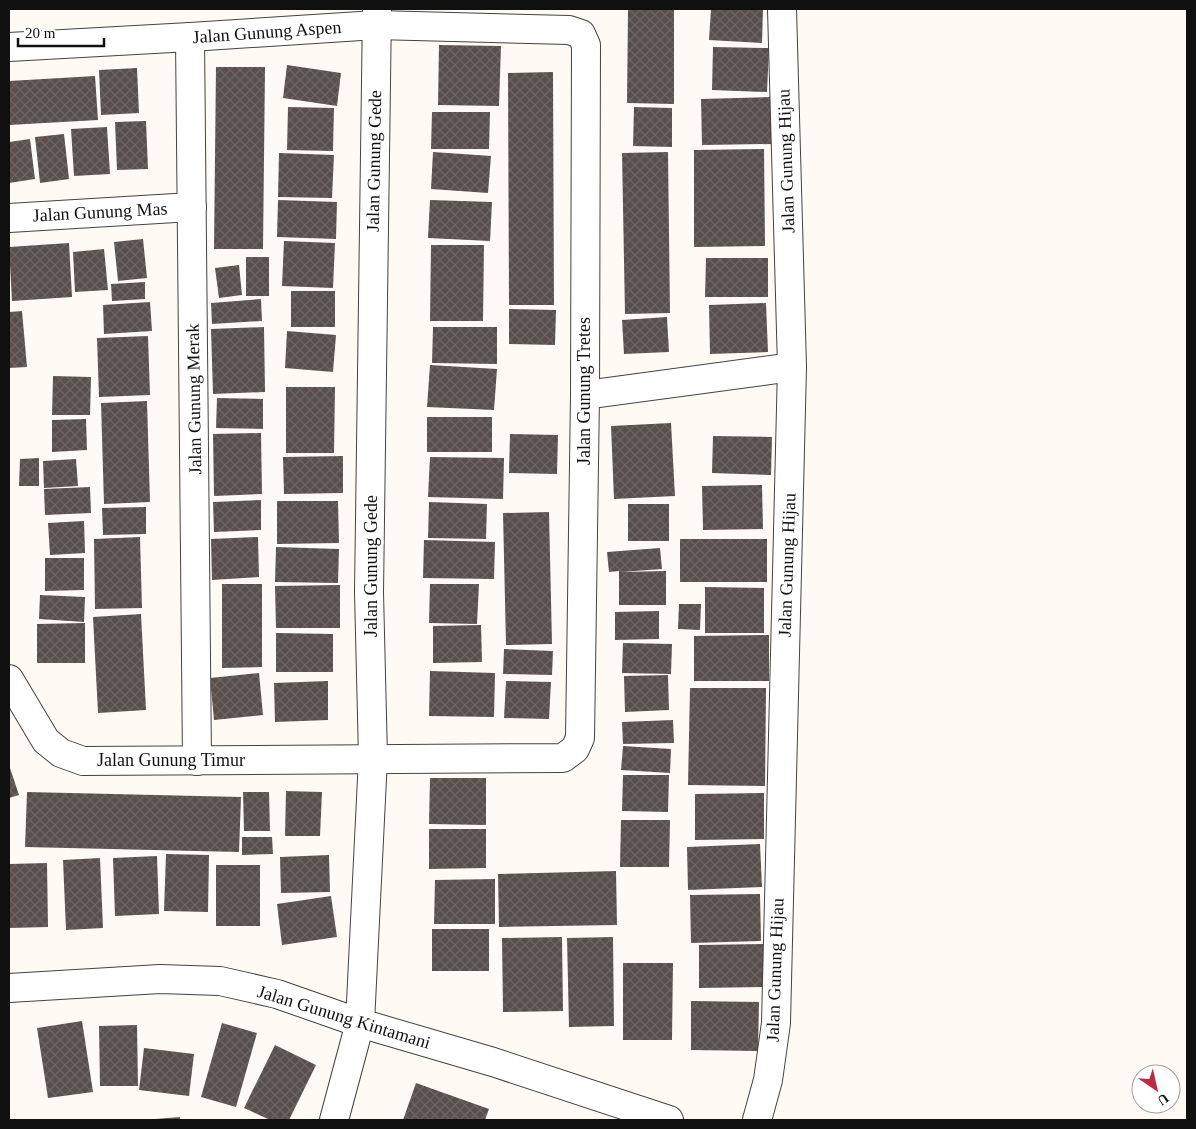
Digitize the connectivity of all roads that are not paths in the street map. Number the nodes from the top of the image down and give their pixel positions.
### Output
1 (782, 9) edge
2 (376, 17) edge
3 (190, 38) junction
4 (9, 47) edge
5 (192, 207) junction
6 (9, 218) edge
7 (792, 367) junction
8 (585, 395) junction
9 (9, 679) edge
10 (373, 758) junction
11 (197, 761) junction
12 (9, 988) edge
13 (360, 1023) junction
14 (334, 1120) edge
15 (669, 1120) edge
16 (757, 1120) edge

1 - 7 street, Jalan Gunung Hijau
2 - 3 street, Jalan Gunung Aspen
2 - 8 street, Jalan Gunung Tretes
2 - 10 street, Jalan Gunung Gede
3 - 4 street, Jalan Gunung Aspen
3 - 5 street, Jalan Gunung Merak
5 - 6 street, Jalan Gunung Mas
5 - 11 street, Jalan Gunung Merak
7 - 8 street
7 - 16 street, Jalan Gunung Hijau
8 - 10 street, Jalan Gunung Tretes
9 - 11 street, Jalan Gunung Timur
10 - 11 street, Jalan Gunung Timur
10 - 13 street, Jalan Gunung Gede
12 - 13 street, Jalan Gunung Kintamani
13 - 14 street, Jalan Gunung Gede
13 - 15 street, Jalan Gunung Kintamani

